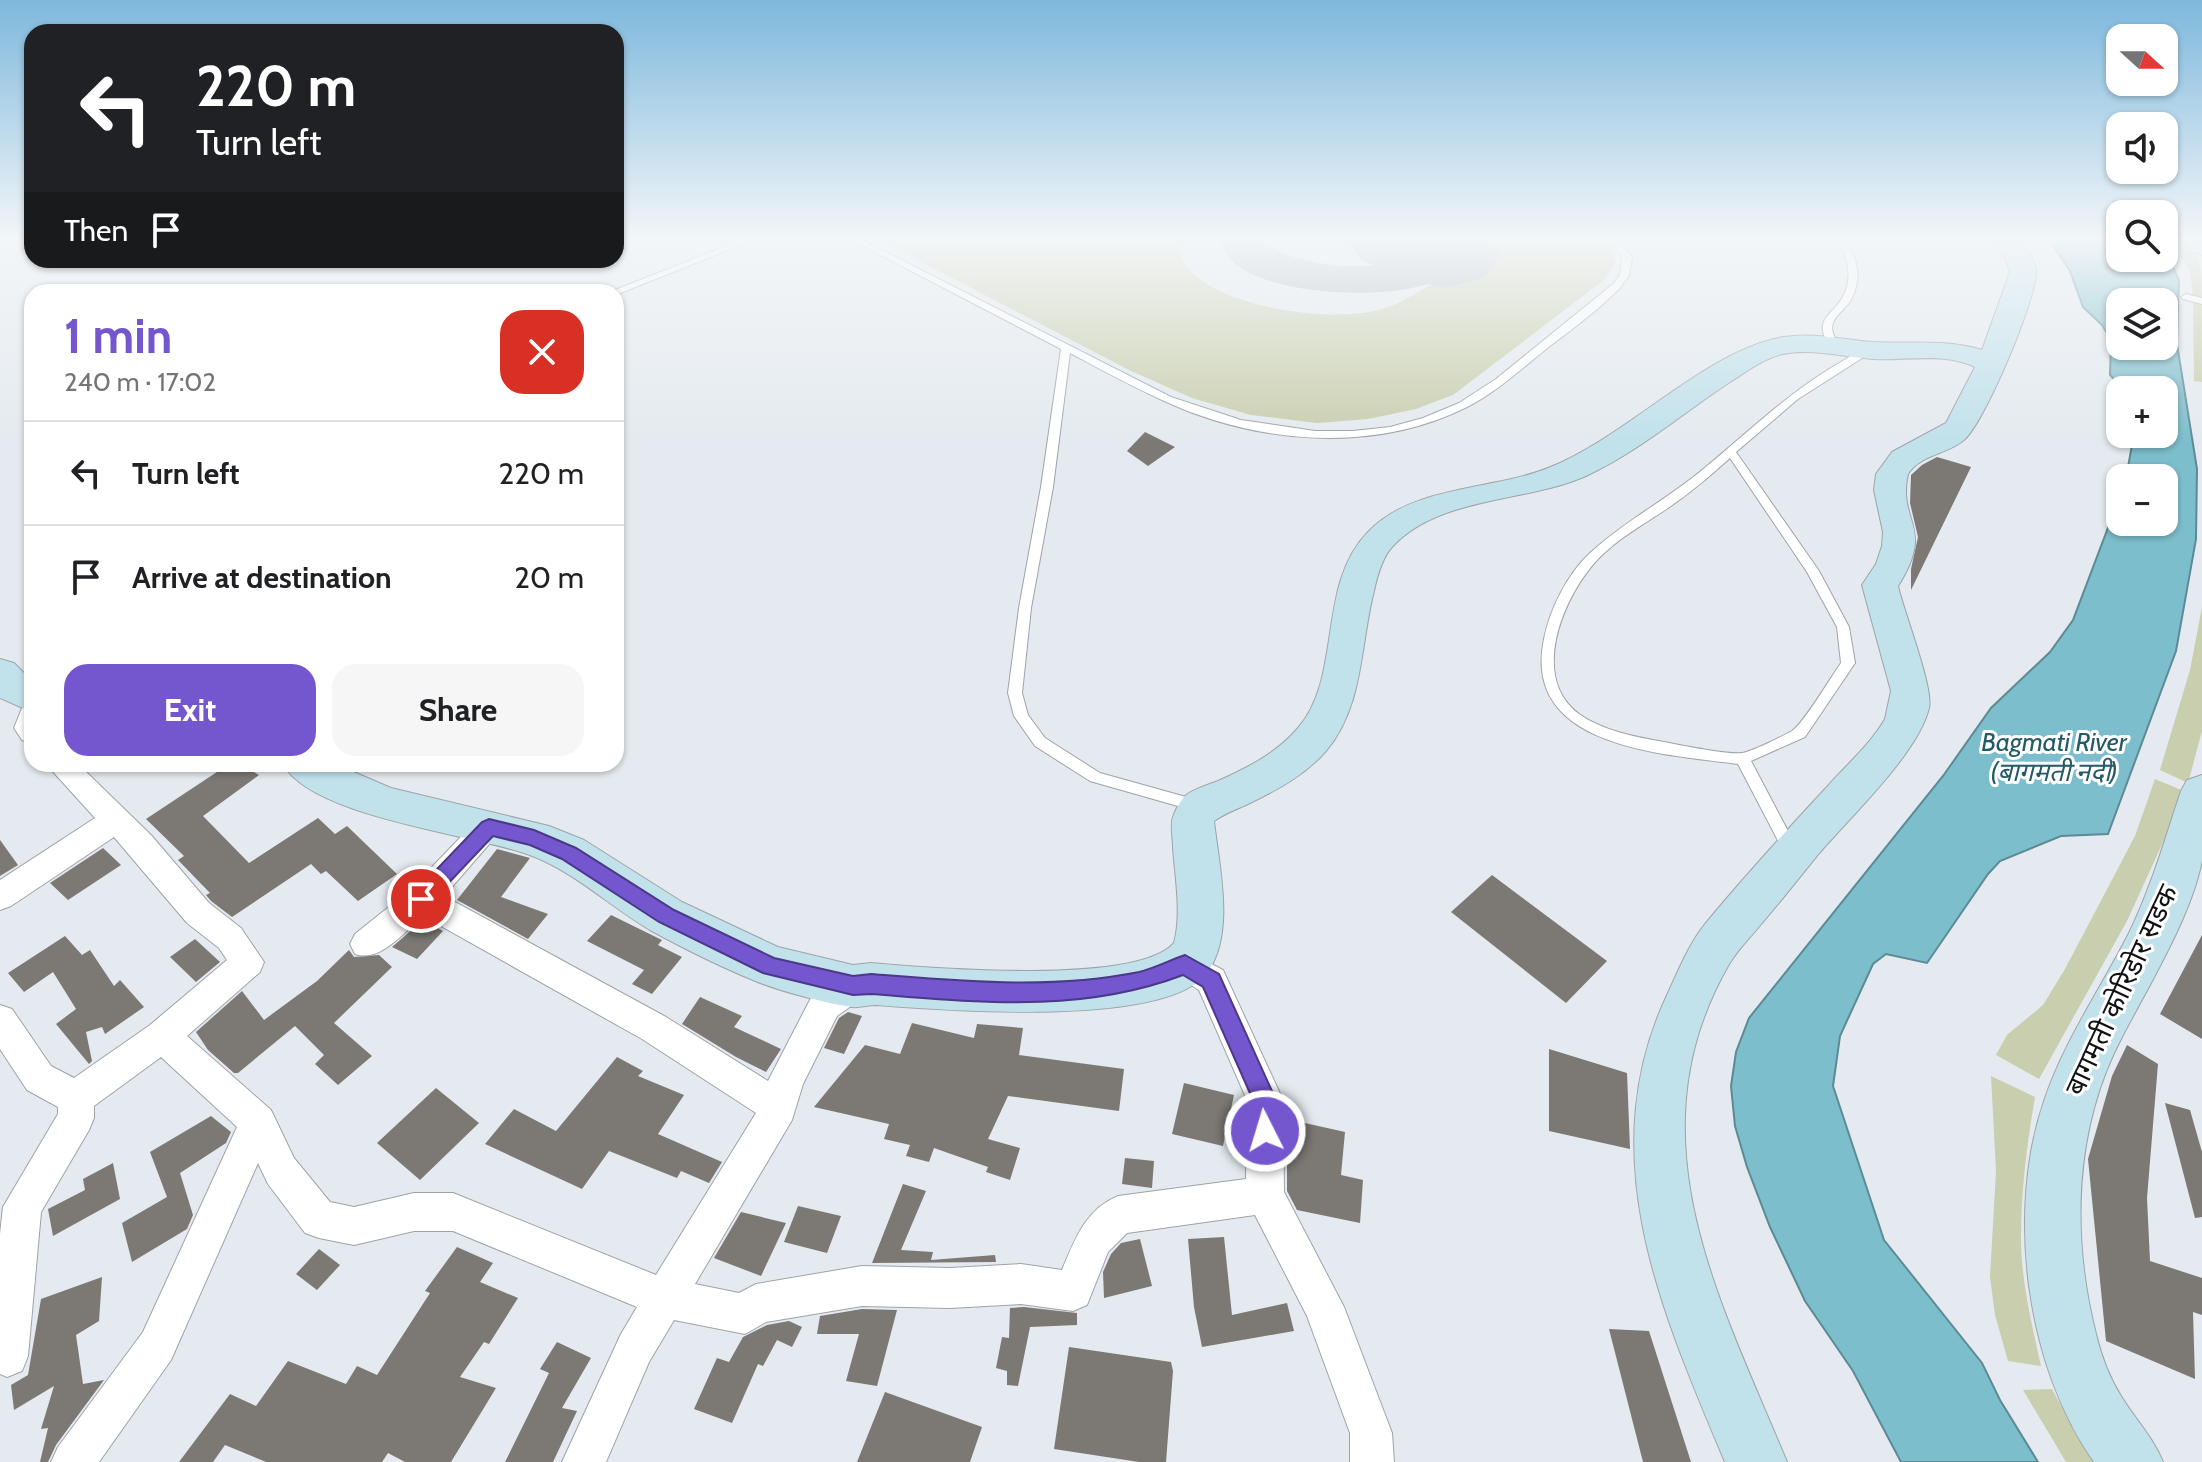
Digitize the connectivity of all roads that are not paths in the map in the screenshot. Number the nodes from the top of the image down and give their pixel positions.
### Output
1 (985, 305) edge
2 (1594, 305) edge
3 (1843, 305) edge
4 (2012, 305) edge
5 (1066, 346) junction
6 (1851, 349) junction
7 (1989, 363) junction
8 (1732, 454) junction
9 (15, 694) edge
10 (24, 718) edge
11 (1743, 759) junction
12 (68, 772) edge
13 (315, 772) edge
14 (2202, 791) edge
15 (1201, 807) junction
16 (116, 820) junction
17 (489, 827) junction
18 (2194, 846) edge
19 (1792, 854) junction
20 (0, 897) edge
21 (421, 899) junction
22 (366, 944) dead end
23 (1185, 964) junction
24 (853, 986) junction
25 (0, 1020) edge
26 (162, 1036) junction
27 (76, 1098) junction
28 (779, 1108) junction
29 (258, 1122) junction
30 (1265, 1195) junction
31 (664, 1298) junction
32 (7, 1356) dead end
33 (73, 1462) edge
34 (584, 1462) edge
35 (1372, 1462) edge
36 (1756, 1462) edge
37 (2132, 1462) edge

1 - 5 lane
2 - 5 lane
3 - 6 lane
4 - 7 main road
5 - 15 lane
6 - 7 main road
6 - 8 lane
6 - 15 main road
7 - 19 main road
8 - 11 lane
8 - 11 lane
9 - 10 street
11 - 19 lane
12 - 16 street
13 - 17 main road
14 - 18 main road, बागमती कोरिडोर सडक
15 - 23 main road
16 - 20 street
16 - 26 street
17 - 21 street
17 - 24 main road
18 - 37 main road, बागमती कोरिडोर सडक
19 - 36 main road
21 - 22 street
21 - 28 street
23 - 24 main road
23 - 30 street
24 - 28 street
25 - 27 street
26 - 27 street
26 - 29 street
27 - 32 street
28 - 31 street
29 - 31 street
29 - 33 street
30 - 31 street
30 - 35 street
31 - 34 street

